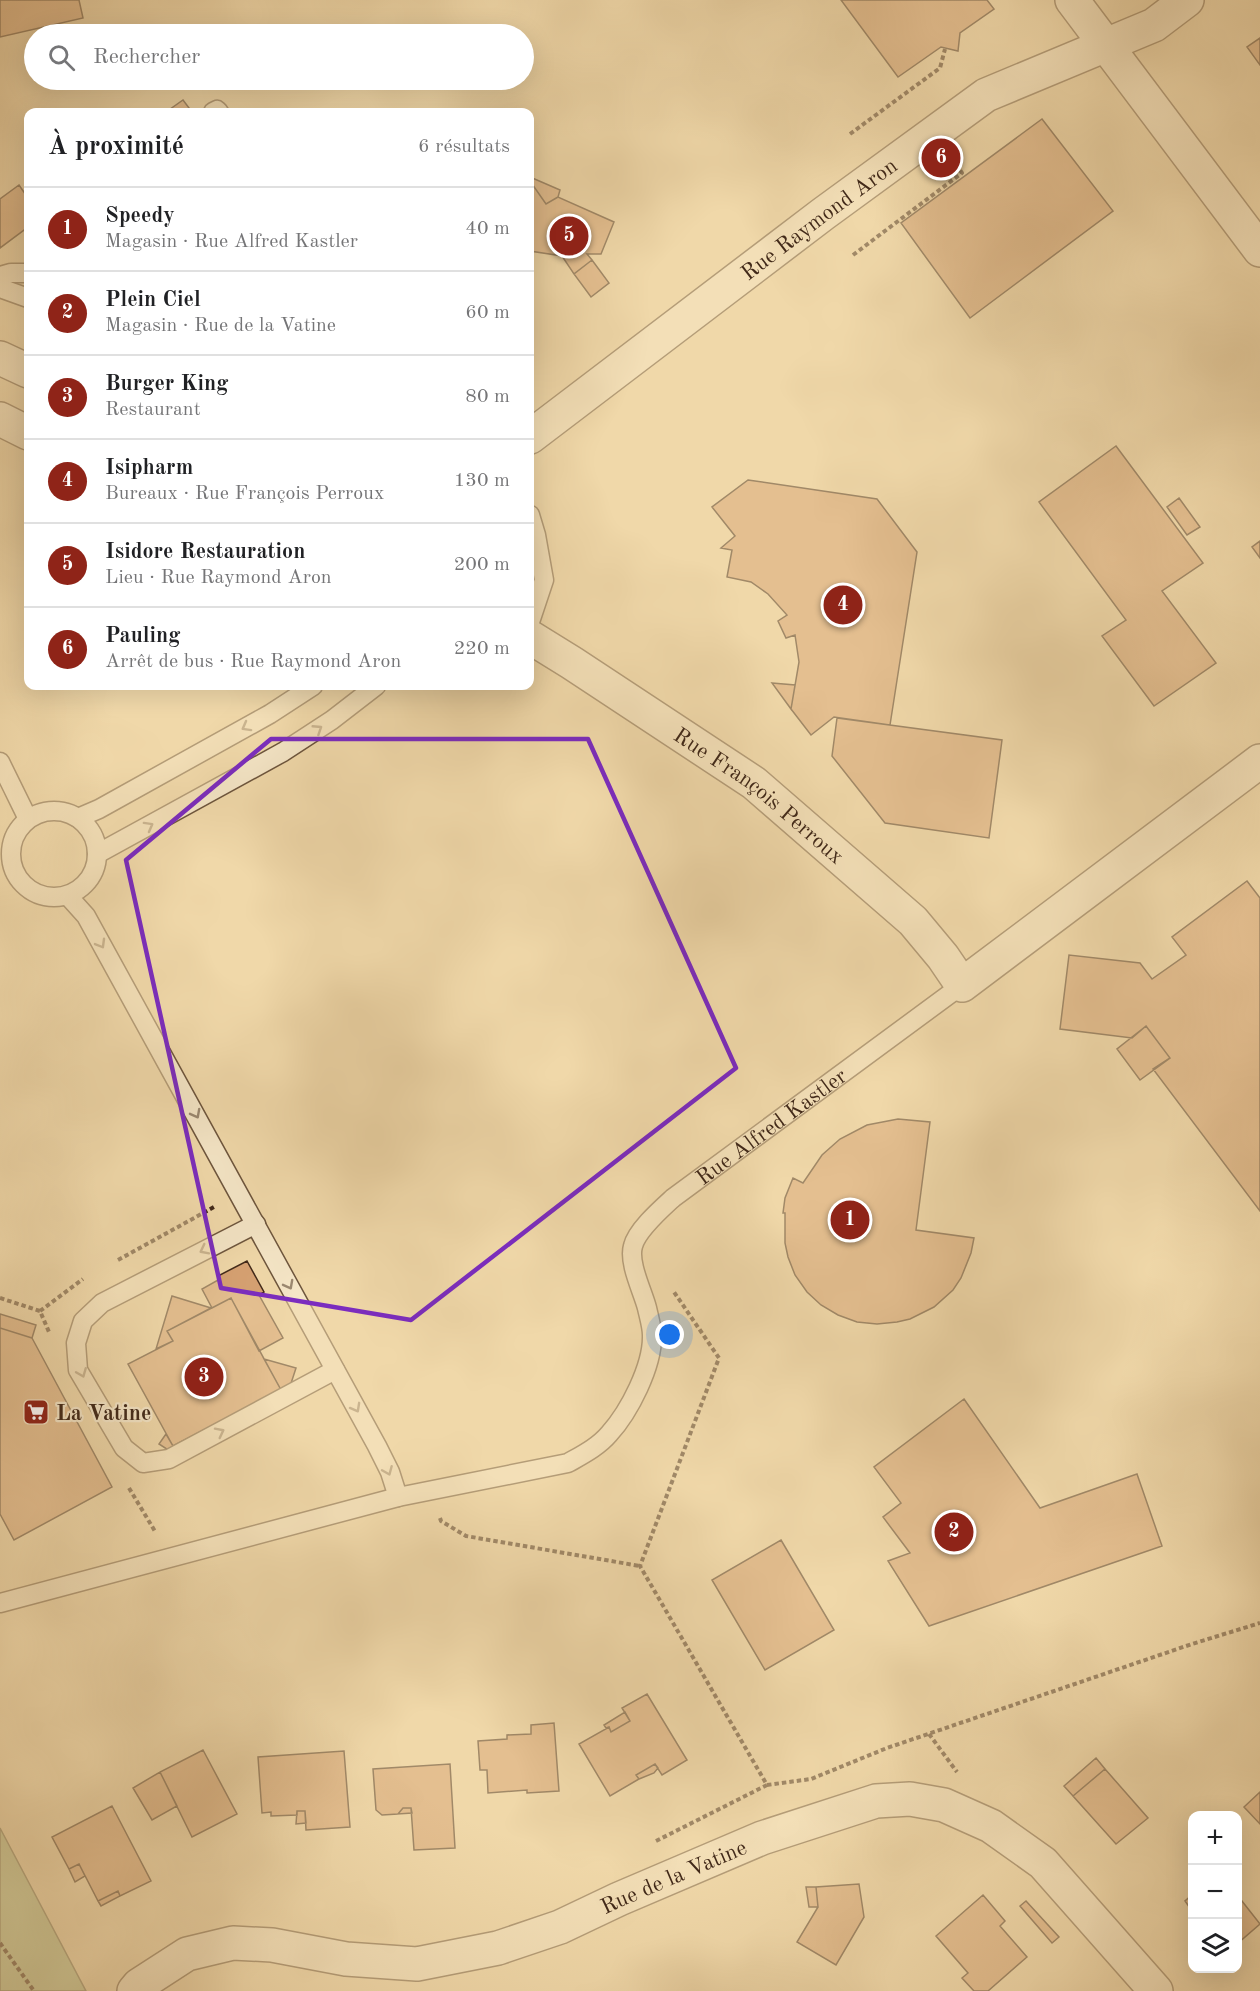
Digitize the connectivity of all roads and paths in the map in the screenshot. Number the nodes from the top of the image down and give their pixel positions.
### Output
1 (1072, 0) edge
2 (1187, 0) edge
3 (1105, 45) junction
4 (945, 49) dead end
5 (850, 134) dead end
6 (948, 154) dead end
7 (1260, 250) edge
8 (853, 255) dead end
9 (24, 262) edge
10 (13, 274) edge
11 (0, 288) edge
12 (24, 297) edge
13 (0, 358) edge
14 (24, 369) edge
15 (0, 419) edge
16 (24, 431) edge
17 (534, 433) edge
18 (534, 528) edge
19 (534, 610) edge
20 (534, 639) edge
21 (307, 690) edge
22 (371, 690) edge
23 (1260, 761) edge
24 (0, 762) edge
25 (78, 818) junction
26 (28, 819) junction
27 (97, 854) junction
28 (68, 896) junction
29 (962, 985) junction
30 (256, 1224) junction
31 (668, 1284) dead end
32 (335, 1370) junction
33 (434, 1490) junction
34 (398, 1497) junction
35 (640, 1566) junction
36 (0, 1603) edge
37 (1260, 1623) edge
38 (767, 1785) junction
39 (654, 1842) dead end
40 (0, 1943) edge
41 (34, 1991) edge
42 (134, 1991) edge
43 (1156, 1991) edge

1 - 3 street
2 - 3 street, Rue Raymond Aron
3 - 7 street
3 - 17 street, Rue Raymond Aron
4 - 5 path
6 - 8 path
9 - 10 lane
11 - 12 lane
13 - 14 street
15 - 16 street
18 - 19 lane
20 - 29 street, Rue François Perroux
21 -> 25 lane
27 -> 22 lane
23 - 29 street, Rue Alfred Kastler
24 - 26 lane
25 - 26 lane
25 - 27 lane
26 - 28 lane
27 - 28 lane
28 -> 30 lane
29 - 33 lane, Rue Alfred Kastler
30 -> 32 lane
30 -> 32 lane
31 - 35 path
32 -> 34 lane
33 - 34 lane, Rue Alfred Kastler
33 - 35 path
34 - 36 lane, Rue Alfred Kastler
35 - 38 path
37 - 38 path
38 - 39 path
40 - 41 path
42 - 43 street, Rue de la Vatine

